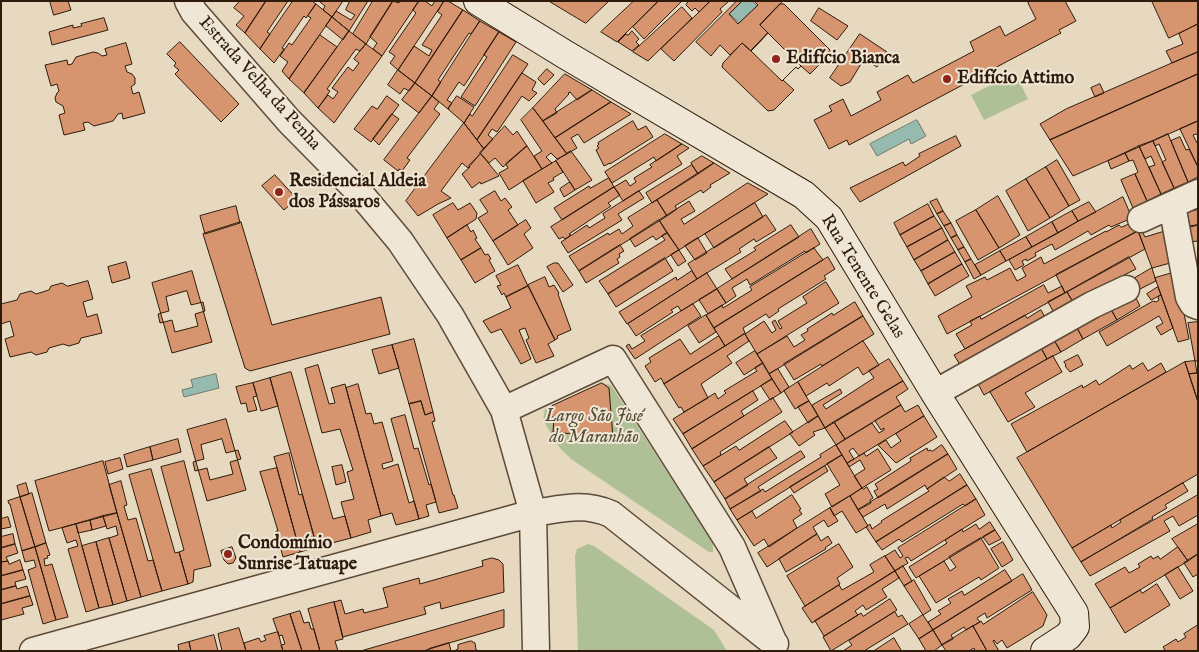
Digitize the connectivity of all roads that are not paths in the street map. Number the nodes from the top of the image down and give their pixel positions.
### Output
1 (188, 1) edge
2 (478, 1) edge
3 (1198, 194) edge
4 (1172, 205) junction
5 (1141, 219) dead end
6 (1126, 289) dead end
7 (1198, 306) edge
8 (934, 393) junction
9 (504, 410) junction
10 (533, 513) junction
11 (777, 647) edge
12 (33, 651) edge
13 (536, 651) edge
14 (1045, 651) edge

1 - 9 street, Estrada Velha da Penha
2 - 8 street, Rua Tenente Gelas
3 - 4 street
4 - 5 street
4 - 7 street
6 - 8 street
8 - 14 street, Rua Tenente Gelas
9 - 10 street
9 - 11 street
10 - 11 street
10 - 12 street
10 - 13 street

